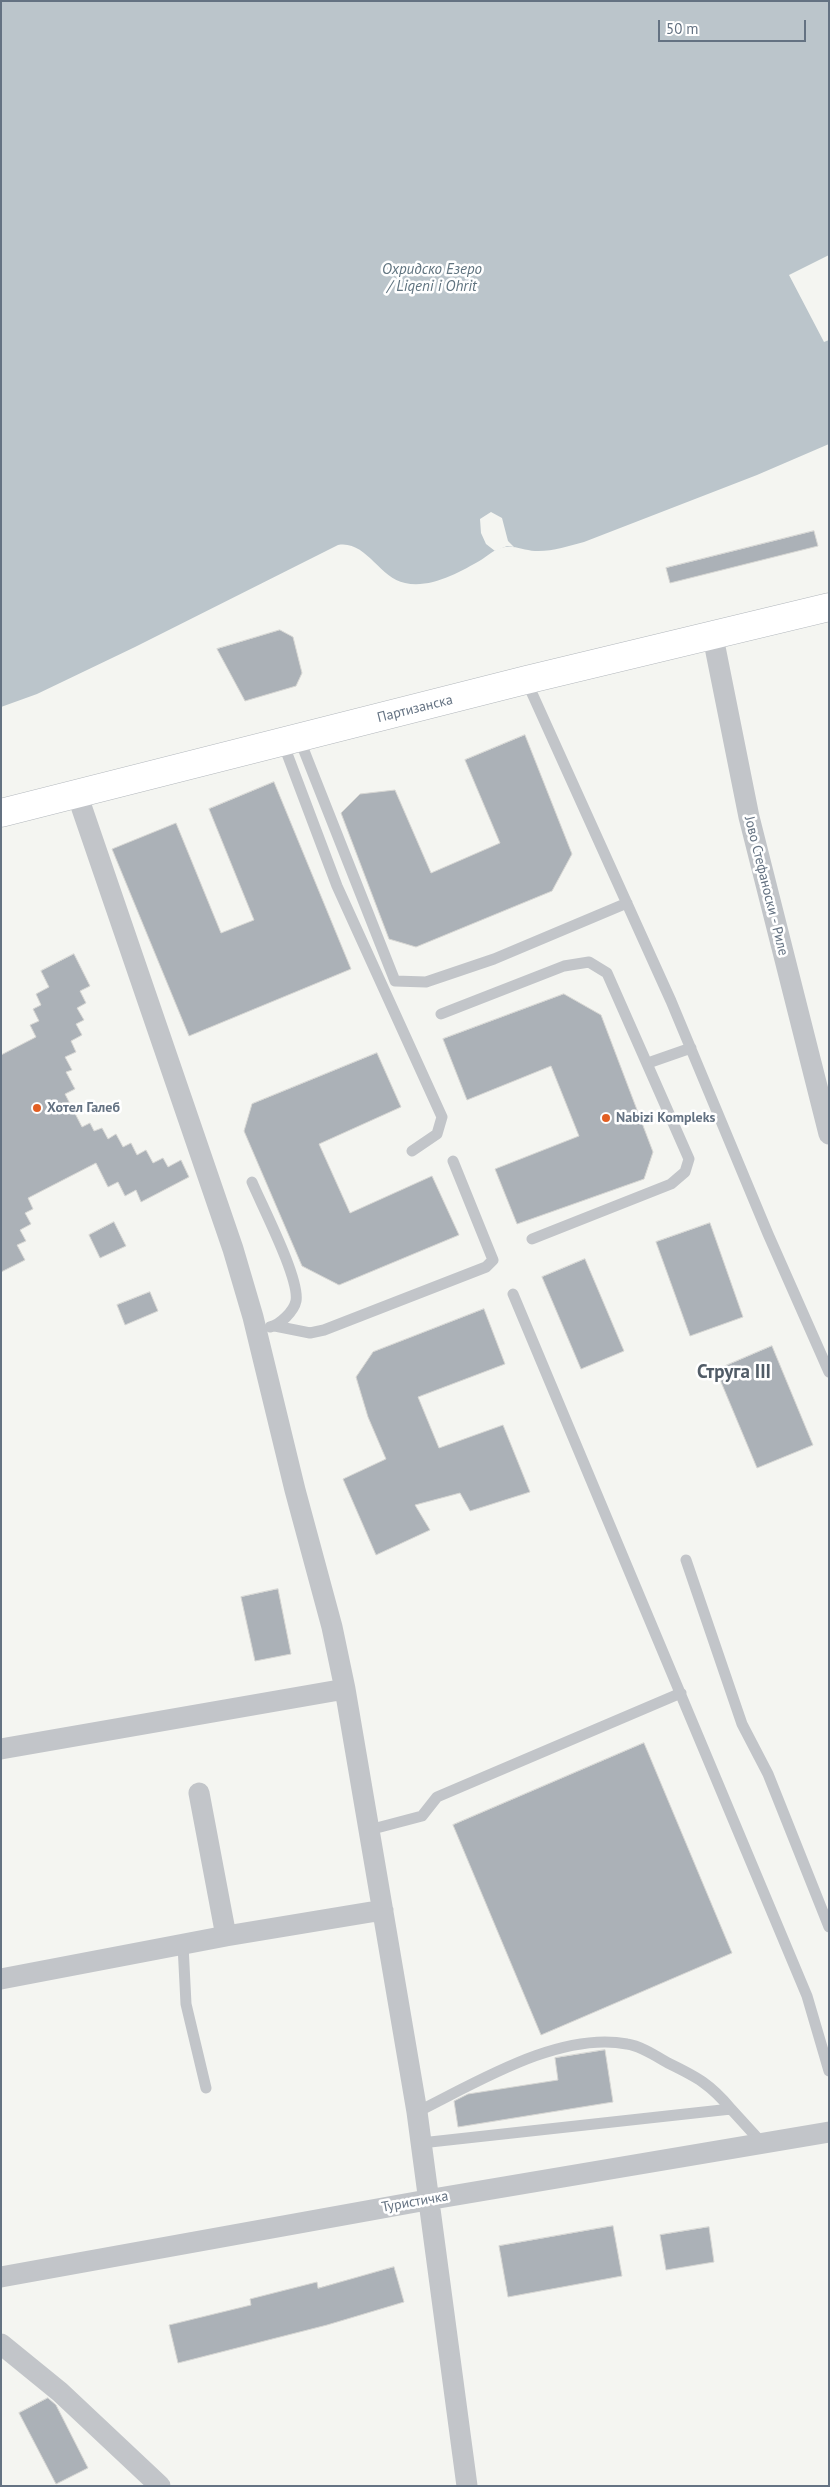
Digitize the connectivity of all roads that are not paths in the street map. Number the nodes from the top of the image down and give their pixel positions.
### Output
1 (829, 607) edge
2 (713, 636) junction
3 (526, 680) junction
4 (291, 741) junction
5 (76, 794) junction
6 (1, 812) edge
7 (627, 903) junction
8 (441, 1014) dead end
9 (691, 1048) junction
10 (648, 1063) junction
11 (829, 1134) edge
12 (412, 1150) dead end
13 (453, 1161) dead end
14 (252, 1182) dead end
15 (532, 1239) dead end
16 (513, 1294) dead end
17 (265, 1328) junction
18 (829, 1372) edge
19 (686, 1560) dead end
20 (344, 1690) junction
21 (681, 1693) junction
22 (1, 1749) edge
23 (199, 1793) dead end
24 (369, 1830) junction
25 (383, 1910) junction
26 (829, 1927) edge
27 (226, 1936) junction
28 (183, 1945) junction
29 (1, 1979) edge
30 (829, 2071) edge
31 (206, 2088) dead end
32 (731, 2109) junction
33 (416, 2112) junction
34 (829, 2132) edge
35 (421, 2143) junction
36 (762, 2143) junction
37 (427, 2200) junction
38 (1, 2277) edge
39 (1, 2344) edge
40 (160, 2486) edge
41 (466, 2486) edge

1 - 2 main road, Партизанска
2 - 3 main road, Партизанска
2 - 11 street, Јово Стефаноски - Риле
3 - 4 main road, Партизанска
3 - 7 lane
4 - 5 main road, Партизанска
4 - 7 lane
4 - 12 lane
5 - 6 main road, Партизанска
5 - 17 street
7 - 9 lane
8 - 10 lane
9 - 10 lane
9 - 18 lane
10 - 15 lane
13 - 17 lane
14 - 17 lane
16 - 21 lane
17 - 20 street
19 - 26 lane
20 - 22 street
20 - 24 street
21 - 24 lane
21 - 30 lane
23 - 27 street
24 - 25 street
25 - 27 street
25 - 33 street
27 - 28 street
28 - 29 street
28 - 31 lane
32 - 33 lane
32 - 35 lane
32 - 36 lane
33 - 35 street
34 - 36 street, Туристичка
35 - 37 street
36 - 37 street, Туристичка
37 - 38 street, Туристичка
37 - 41 street
39 - 40 street

